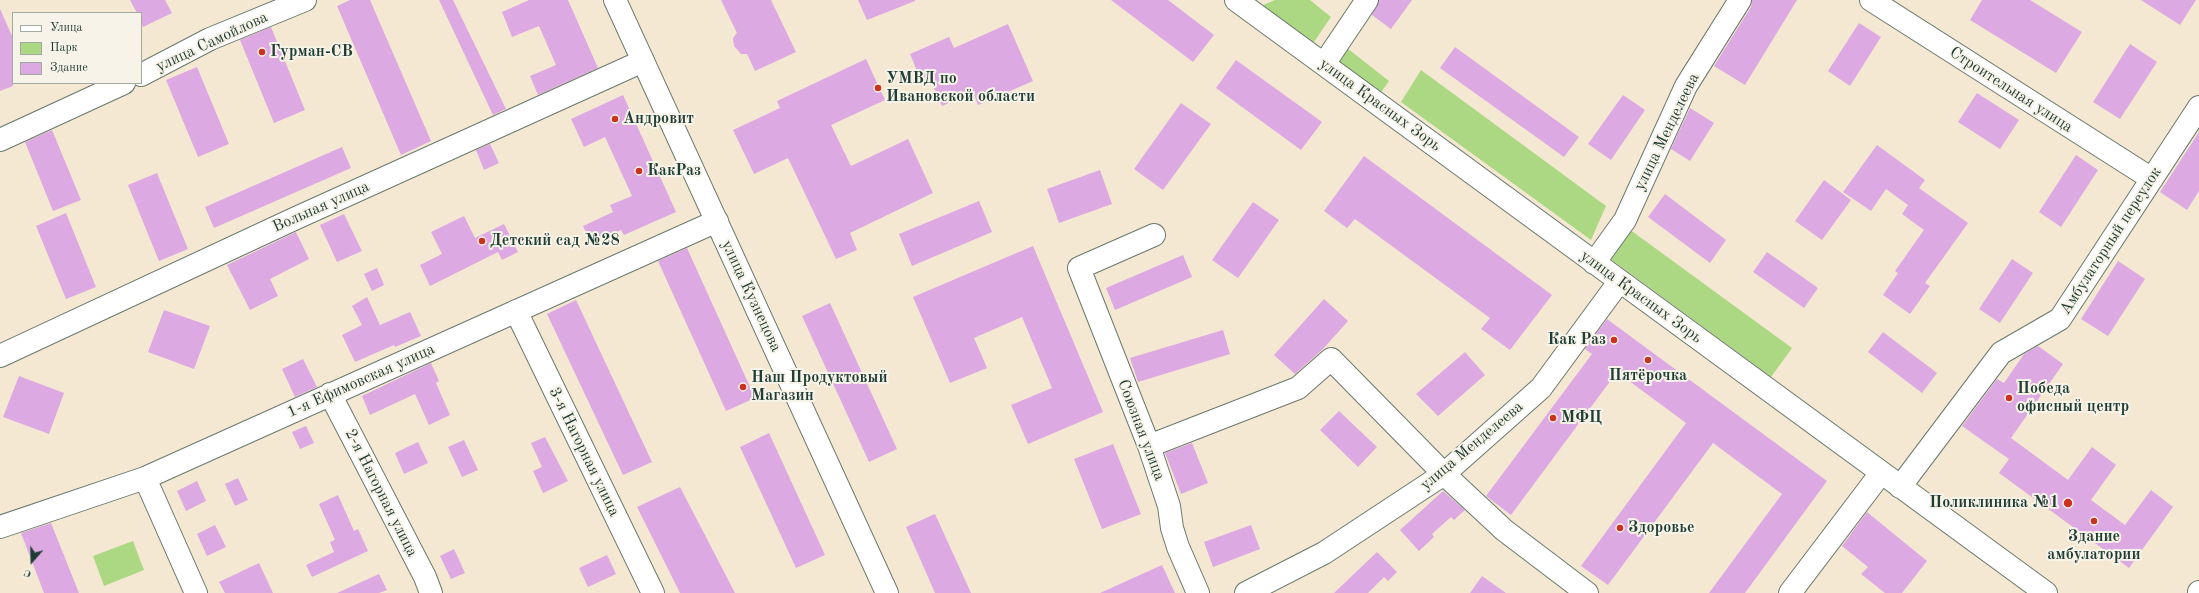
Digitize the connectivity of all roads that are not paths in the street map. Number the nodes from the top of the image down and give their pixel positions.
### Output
1 (306, 0) edge
2 (615, 0) edge
3 (1236, 0) edge
4 (1367, 0) edge
5 (1740, 0) edge
6 (1871, 0) edge
7 (643, 61) junction
8 (1324, 64) junction
9 (142, 74) edge
10 (122, 84) edge
11 (2199, 107) edge
12 (0, 140) edge
13 (2152, 179) junction
14 (717, 221) junction
15 (1154, 235) dead end
16 (1594, 263) junction
17 (1619, 282) junction
18 (516, 311) junction
19 (0, 356) edge
20 (330, 394) junction
21 (1148, 446) junction
22 (1881, 473) junction
23 (1444, 474) junction
24 (145, 478) junction
25 (1900, 487) junction
26 (0, 527) edge
27 (196, 593) edge
28 (431, 593) edge
29 (653, 593) edge
30 (886, 593) edge
31 (1198, 593) edge
32 (1246, 593) edge
33 (1587, 593) edge
34 (1790, 593) edge
35 (2046, 593) edge

1 - 9 street, улица Самойлова
2 - 7 street, улица Кузнецова
3 - 8 street, улица Красных Зорь
4 - 8 street
5 - 16 street, улица Менделеева
6 - 13 street, Строительная улица
7 - 14 street, улица Кузнецова
7 - 19 street, Вольная улица
8 - 16 street, улица Красных Зорь
10 - 12 street
11 - 13 street, Амбулаторный переулок
13 - 25 street, Амбулаторный переулок
14 - 18 street, 1-я Ефимовская улица
14 - 30 street, улица Кузнецова
15 - 21 street, Союзная улица
16 - 17 street, улица Красных Зорь
17 - 22 street, улица Красных Зорь
17 - 23 street, улица Менделеева
18 - 20 street, 1-я Ефимовская улица
18 - 29 street, 3-я Нагорная улица
20 - 24 street, 1-я Ефимовская улица
20 - 28 street, 2-я Нагорная улица
21 - 23 street
21 - 31 street, Союзная улица
22 - 25 street, улица Красных Зорь
22 - 34 street
23 - 32 street, улица Менделеева
23 - 33 street
24 - 26 street, 1-я Ефимовская улица
24 - 27 street
25 - 35 street, улица Красных Зорь

